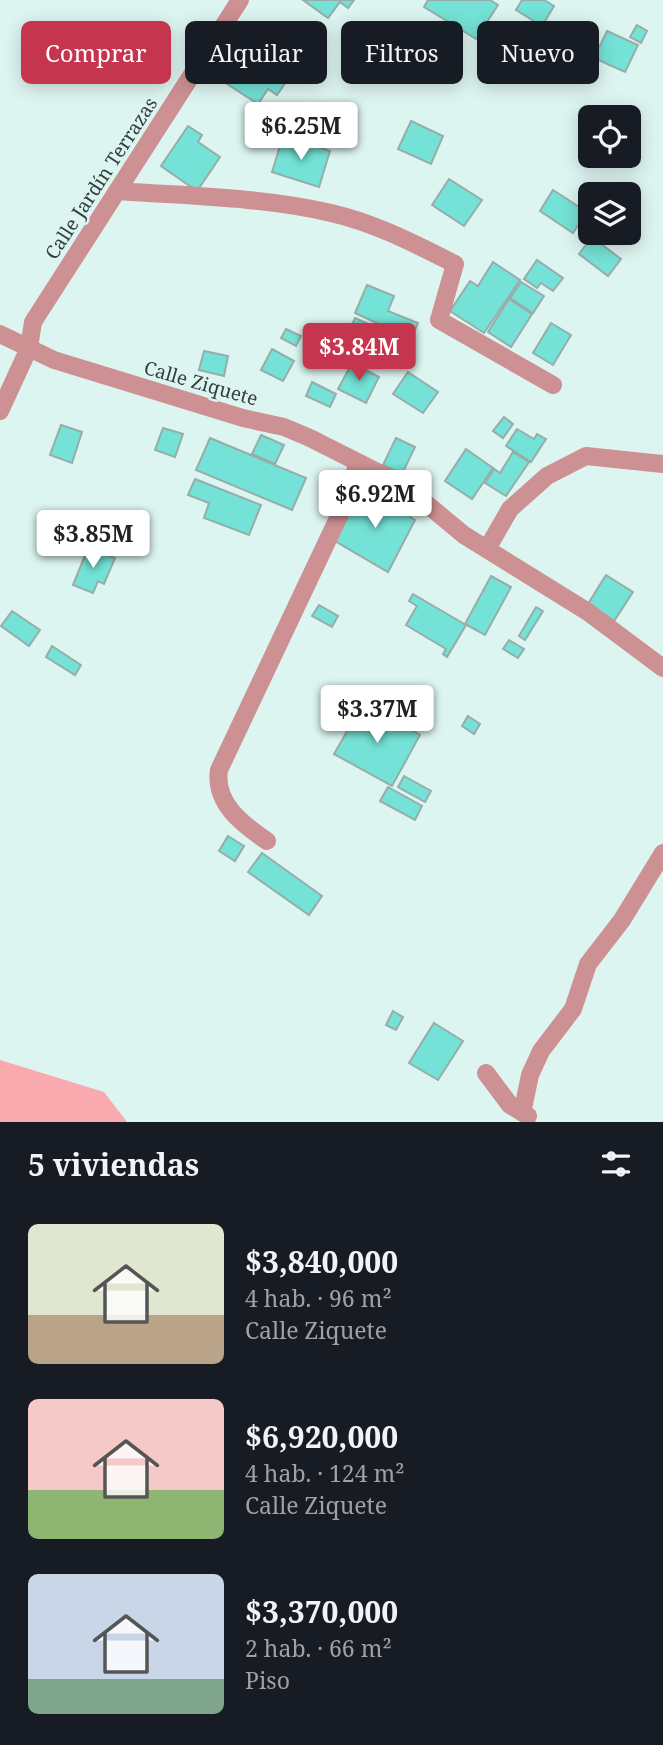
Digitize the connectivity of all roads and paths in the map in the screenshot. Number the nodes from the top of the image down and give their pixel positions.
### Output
1 (240, 0) edge
2 (117, 191) junction
3 (0, 334) edge
4 (29, 348) junction
5 (553, 385) dead end
6 (0, 411) edge
7 (357, 464) junction
8 (663, 464) edge
9 (487, 549) junction
10 (663, 668) edge
11 (267, 841) dead end
12 (663, 853) edge
13 (486, 1073) dead end

1 - 2 street, Calle Jardín Terrazas
2 - 4 street, Calle Jardín Terrazas
2 - 5 street
3 - 4 street, Calle Ziquete
4 - 6 street, Calle Jardín Terrazas
4 - 7 street, Calle Ziquete
7 - 9 street, Calle Ziquete
7 - 11 street
8 - 9 street
9 - 10 street, Calle Ziquete
12 - 13 street

